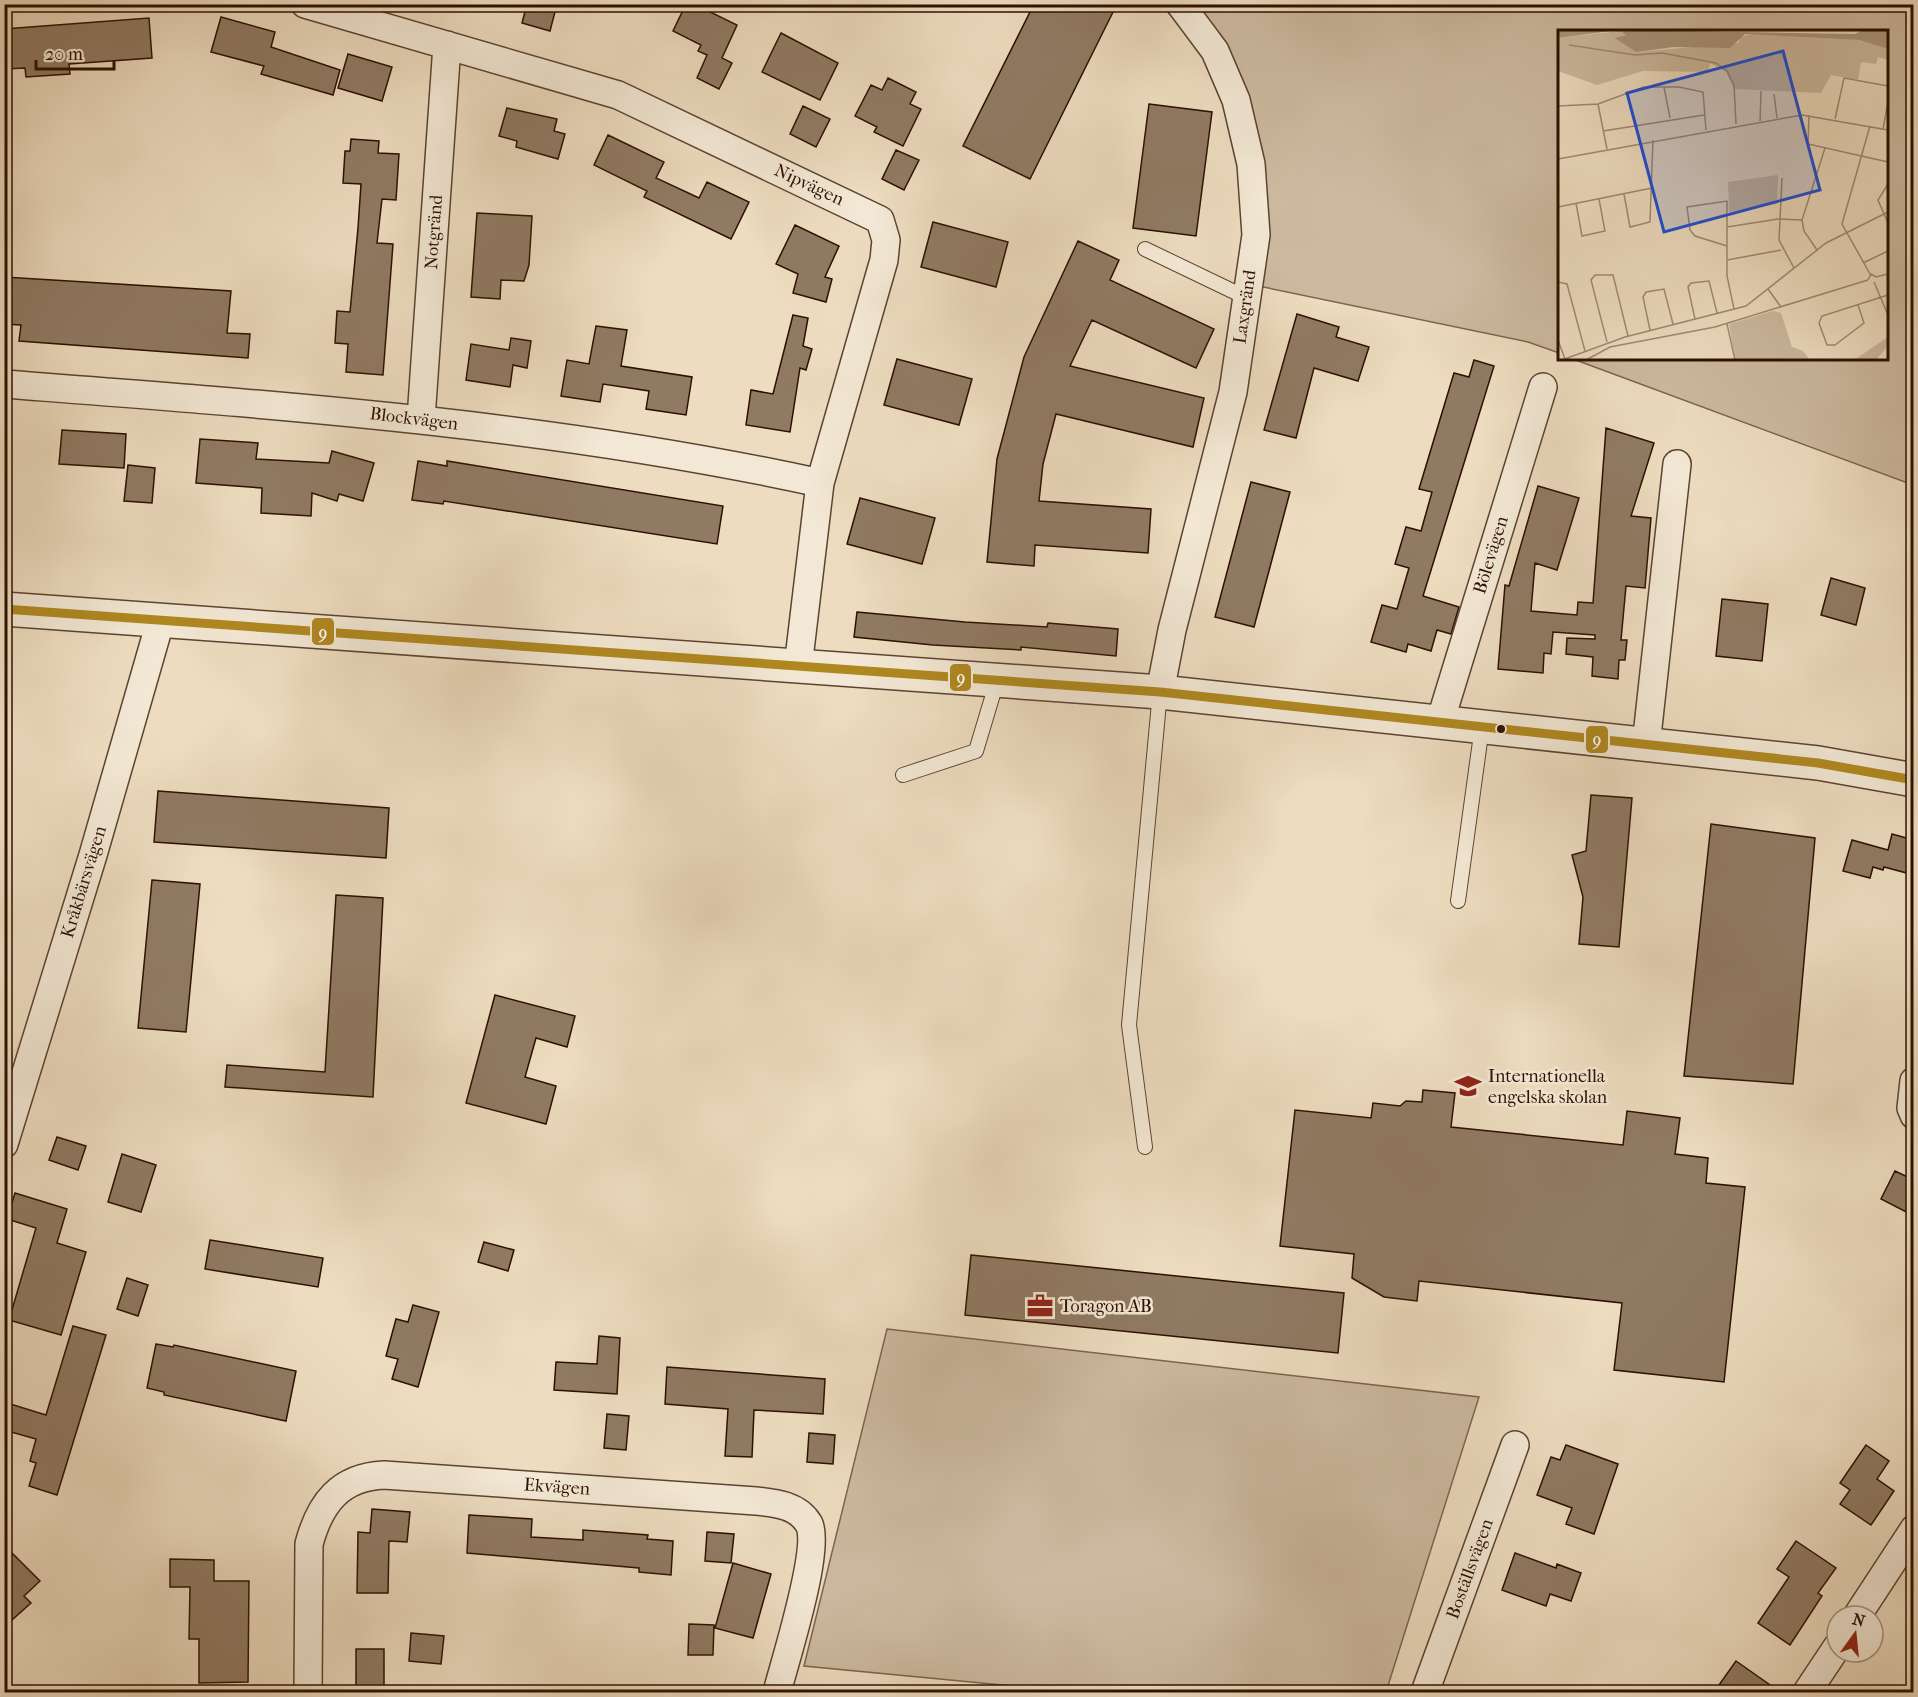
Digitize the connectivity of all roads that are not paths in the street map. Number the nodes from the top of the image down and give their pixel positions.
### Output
1 (305, 4) edge
2 (1180, 4) edge
3 (447, 45) junction
4 (1145, 249) dead end
5 (1247, 298) junction
6 (4, 384) edge
7 (1543, 387) dead end
8 (421, 419) junction
9 (1677, 464) dead end
10 (820, 483) junction
11 (4, 609) edge
12 (161, 620) junction
13 (798, 667) junction
14 (998, 679) junction
15 (1160, 692) junction
16 (1440, 722) junction
17 (1482, 727) junction
18 (1646, 745) junction
19 (903, 775) dead end
20 (1914, 780) edge
21 (1458, 901) dead end
22 (1914, 1081) edge
23 (1914, 1115) edge
24 (4, 1144) edge
25 (1145, 1147) dead end
26 (1515, 1445) dead end
27 (1914, 1529) edge
28 (1865, 1604) edge
29 (1826, 1664) edge
30 (308, 1692) edge
31 (777, 1692) edge
32 (1425, 1692) edge
33 (1807, 1692) edge

1 - 3 street, Nipvägen
2 - 5 street, Laxgränd
3 - 8 street, Notgränd
3 - 10 street, Nipvägen
4 - 5 lane
5 - 15 street, Laxgränd
6 - 8 street, Blockvägen
7 - 16 street, Bölevägen
8 - 10 street, Blockvägen
9 - 18 street
10 - 13 street, Nipvägen
11 - 12 street
12 - 13 street
12 - 24 street, Kråkbärsvägen
13 - 14 street
14 - 15 street
14 - 19 lane
15 - 16 street
15 - 25 lane
16 - 17 street
17 - 18 street
17 - 21 lane
18 - 20 street
22 - 23 street
26 - 32 street, Boställsvägen
27 - 28 street
29 - 33 street
30 - 31 street, Ekvägen

